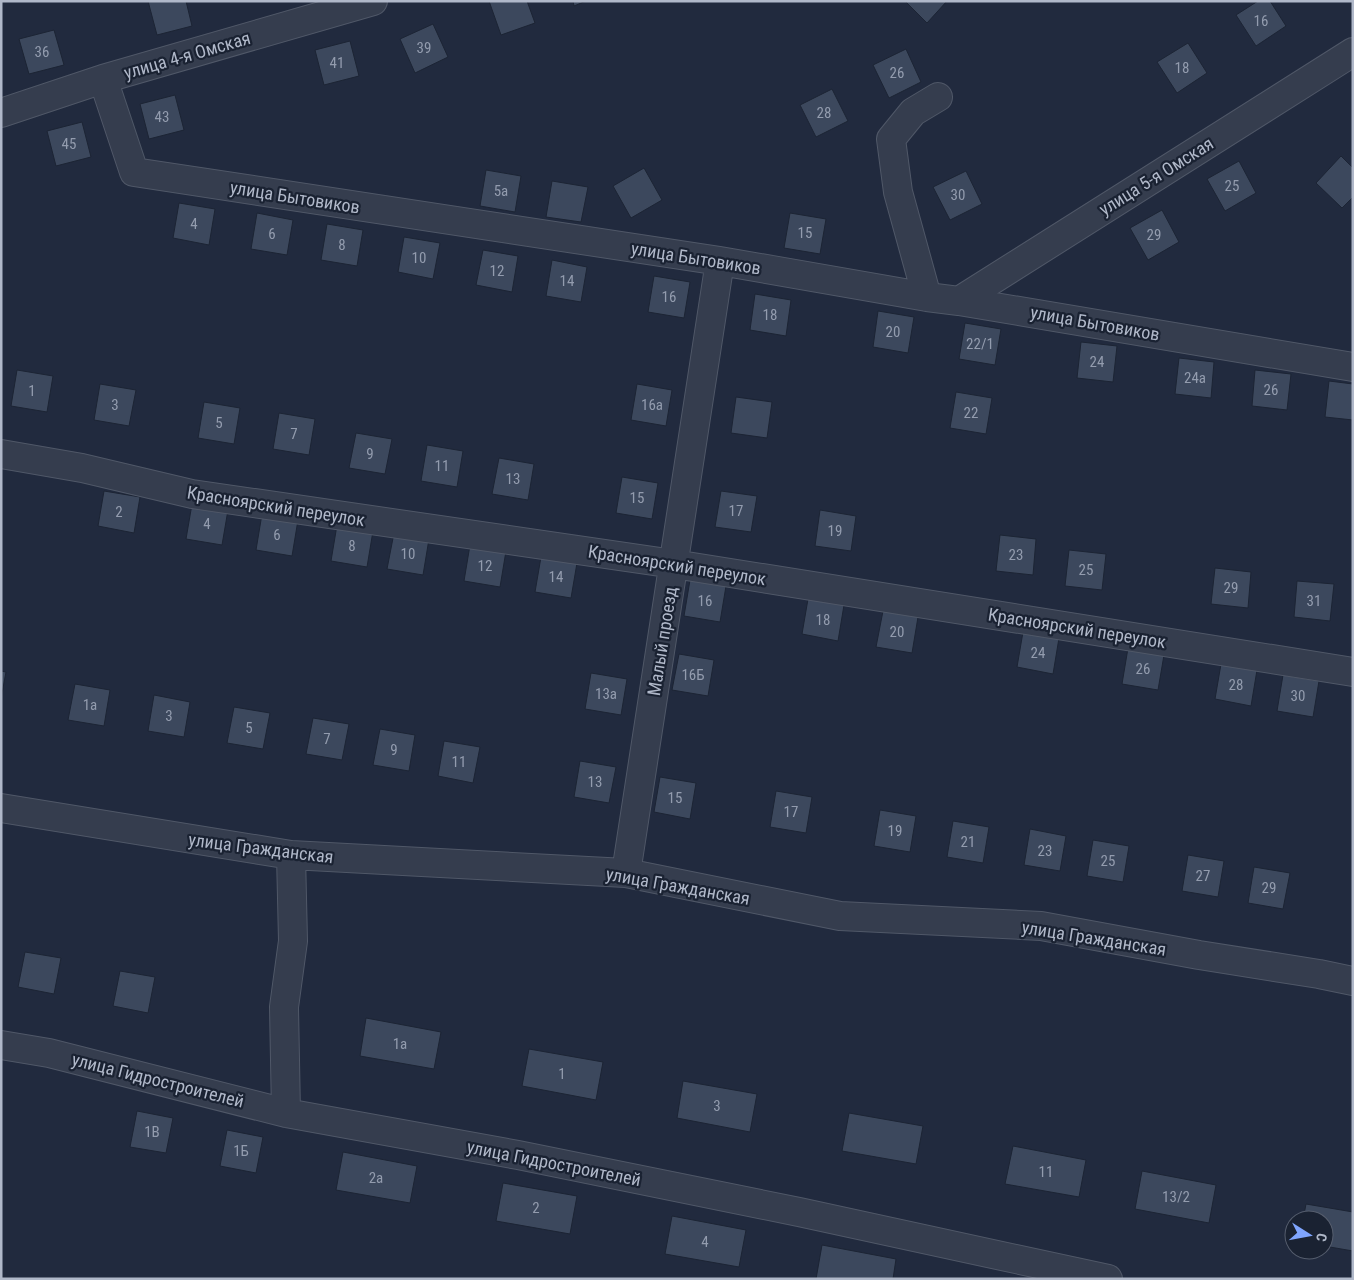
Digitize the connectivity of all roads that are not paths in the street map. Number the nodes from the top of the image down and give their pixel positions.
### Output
1 (373, 1) edge
2 (1353, 52) edge
3 (104, 79) junction
4 (938, 97) dead end
5 (1, 113) edge
6 (720, 261) junction
7 (927, 297) junction
8 (959, 301) junction
9 (1353, 367) edge
10 (1, 454) edge
11 (674, 564) junction
12 (1353, 672) edge
13 (1, 808) edge
14 (291, 855) junction
15 (626, 873) junction
16 (1353, 981) edge
17 (1, 1045) edge
18 (286, 1113) junction
19 (1108, 1279) edge

1 - 3 street, улица 4-я Омская
2 - 8 street, улица 5-я Омская
3 - 5 street, улица 4-я Омская
3 - 6 street, улица Бытовиков
4 - 7 street
6 - 7 street, улица Бытовиков
6 - 11 street, Малый проезд
7 - 8 street, улица Бытовиков
8 - 9 street, улица Бытовиков
10 - 11 street, Красноярский переулок
11 - 12 street, Красноярский переулок
11 - 15 street, Малый проезд
13 - 14 street, улица Гражданская
14 - 15 street, улица Гражданская
14 - 18 street
15 - 16 street, улица Гражданская
17 - 18 street, улица Гидростроителей
18 - 19 street, улица Гидростроителей

